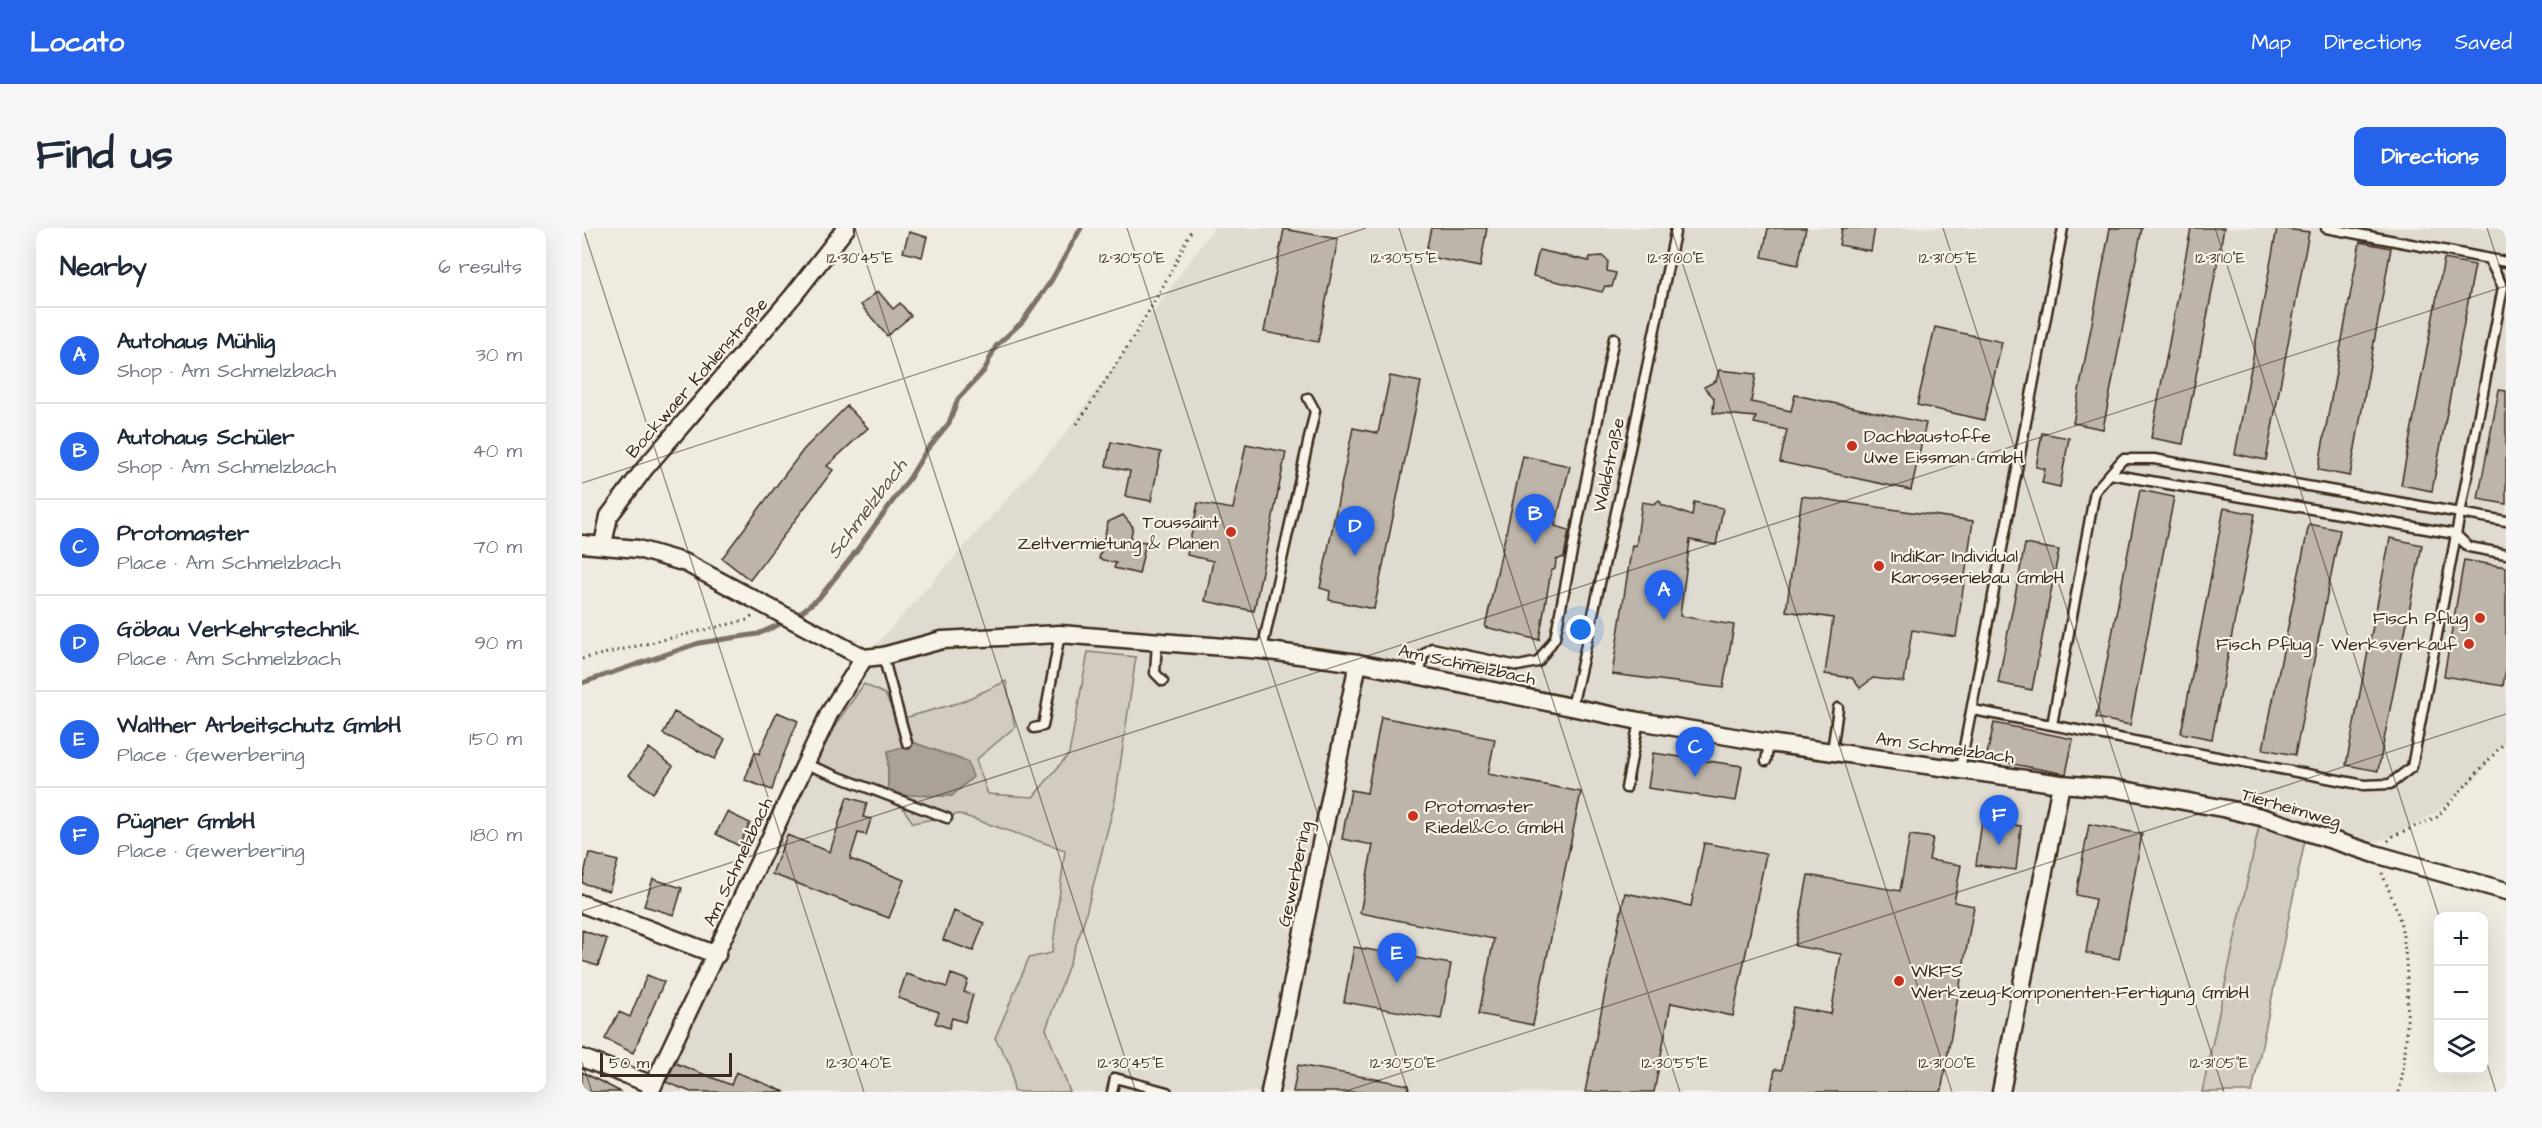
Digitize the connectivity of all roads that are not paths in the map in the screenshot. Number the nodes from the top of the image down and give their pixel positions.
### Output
1 (846, 228) edge
2 (1676, 228) edge
3 (2063, 228) edge
4 (2326, 228) edge
5 (2340, 230) edge
6 (2489, 259) junction
7 (2506, 262) edge
8 (1614, 338) dead end
9 (1308, 398) dead end
10 (2110, 474) junction
11 (2459, 512) junction
12 (2506, 520) edge
13 (2456, 534) junction
14 (582, 544) edge
15 (603, 544) junction
16 (2506, 554) edge
17 (1060, 634) junction
18 (1156, 642) junction
19 (1262, 650) junction
20 (883, 656) junction
21 (864, 658) junction
22 (1358, 663) junction
23 (1420, 674) junction
24 (1164, 681) dead end
25 (1572, 707) junction
26 (1838, 708) dead end
27 (1973, 710) junction
28 (1639, 721) junction
29 (2052, 725) junction
30 (1034, 728) dead end
31 (907, 743) dead end
32 (1769, 743) junction
33 (1832, 752) junction
34 (1766, 761) dead end
35 (805, 764) junction
36 (1960, 769) junction
37 (2061, 784) junction
38 (1626, 788) dead end
39 (947, 818) dead end
40 (2506, 891) edge
41 (582, 904) edge
42 (717, 955) junction
43 (582, 1058) edge
44 (652, 1088) edge
45 (1112, 1092) edge
46 (1167, 1092) edge
47 (1270, 1092) edge
48 (2001, 1092) edge

1 - 15 street, Bockwaer Kohlenstraße
2 - 25 lane, Waldstraße
3 - 27 lane
4 - 5 lane
5 - 6 lane
6 - 7 lane
6 - 11 lane
8 - 23 lane
9 - 19 lane
10 - 11 lane
10 - 13 lane
10 - 29 lane
11 - 12 lane
11 - 13 lane
13 - 16 lane
13 - 29 lane
14 - 15 street
15 - 21 street
17 - 18 street, Am Schmelzbach
17 - 20 street, Am Schmelzbach
17 - 30 lane
18 - 19 street, Am Schmelzbach
18 - 24 lane
19 - 22 street, Am Schmelzbach
20 - 21 street, Am Schmelzbach
20 - 31 lane
21 - 35 street, Am Schmelzbach
22 - 23 street, Am Schmelzbach
22 - 47 street, Gewerbering
23 - 25 street, Am Schmelzbach
25 - 28 street, Am Schmelzbach
26 - 33 lane
27 - 29 lane
27 - 36 lane
28 - 32 street, Am Schmelzbach
28 - 38 lane
32 - 33 street, Am Schmelzbach
32 - 34 lane
33 - 36 street, Am Schmelzbach
35 - 39 lane
35 - 42 street, Am Schmelzbach
36 - 37 street, Am Schmelzbach
37 - 40 street, Tierheimweg
37 - 48 street
41 - 42 street
42 - 44 street, Am Schmelzbach
43 - 44 street, Am Schmelzbach
45 - 46 lane

